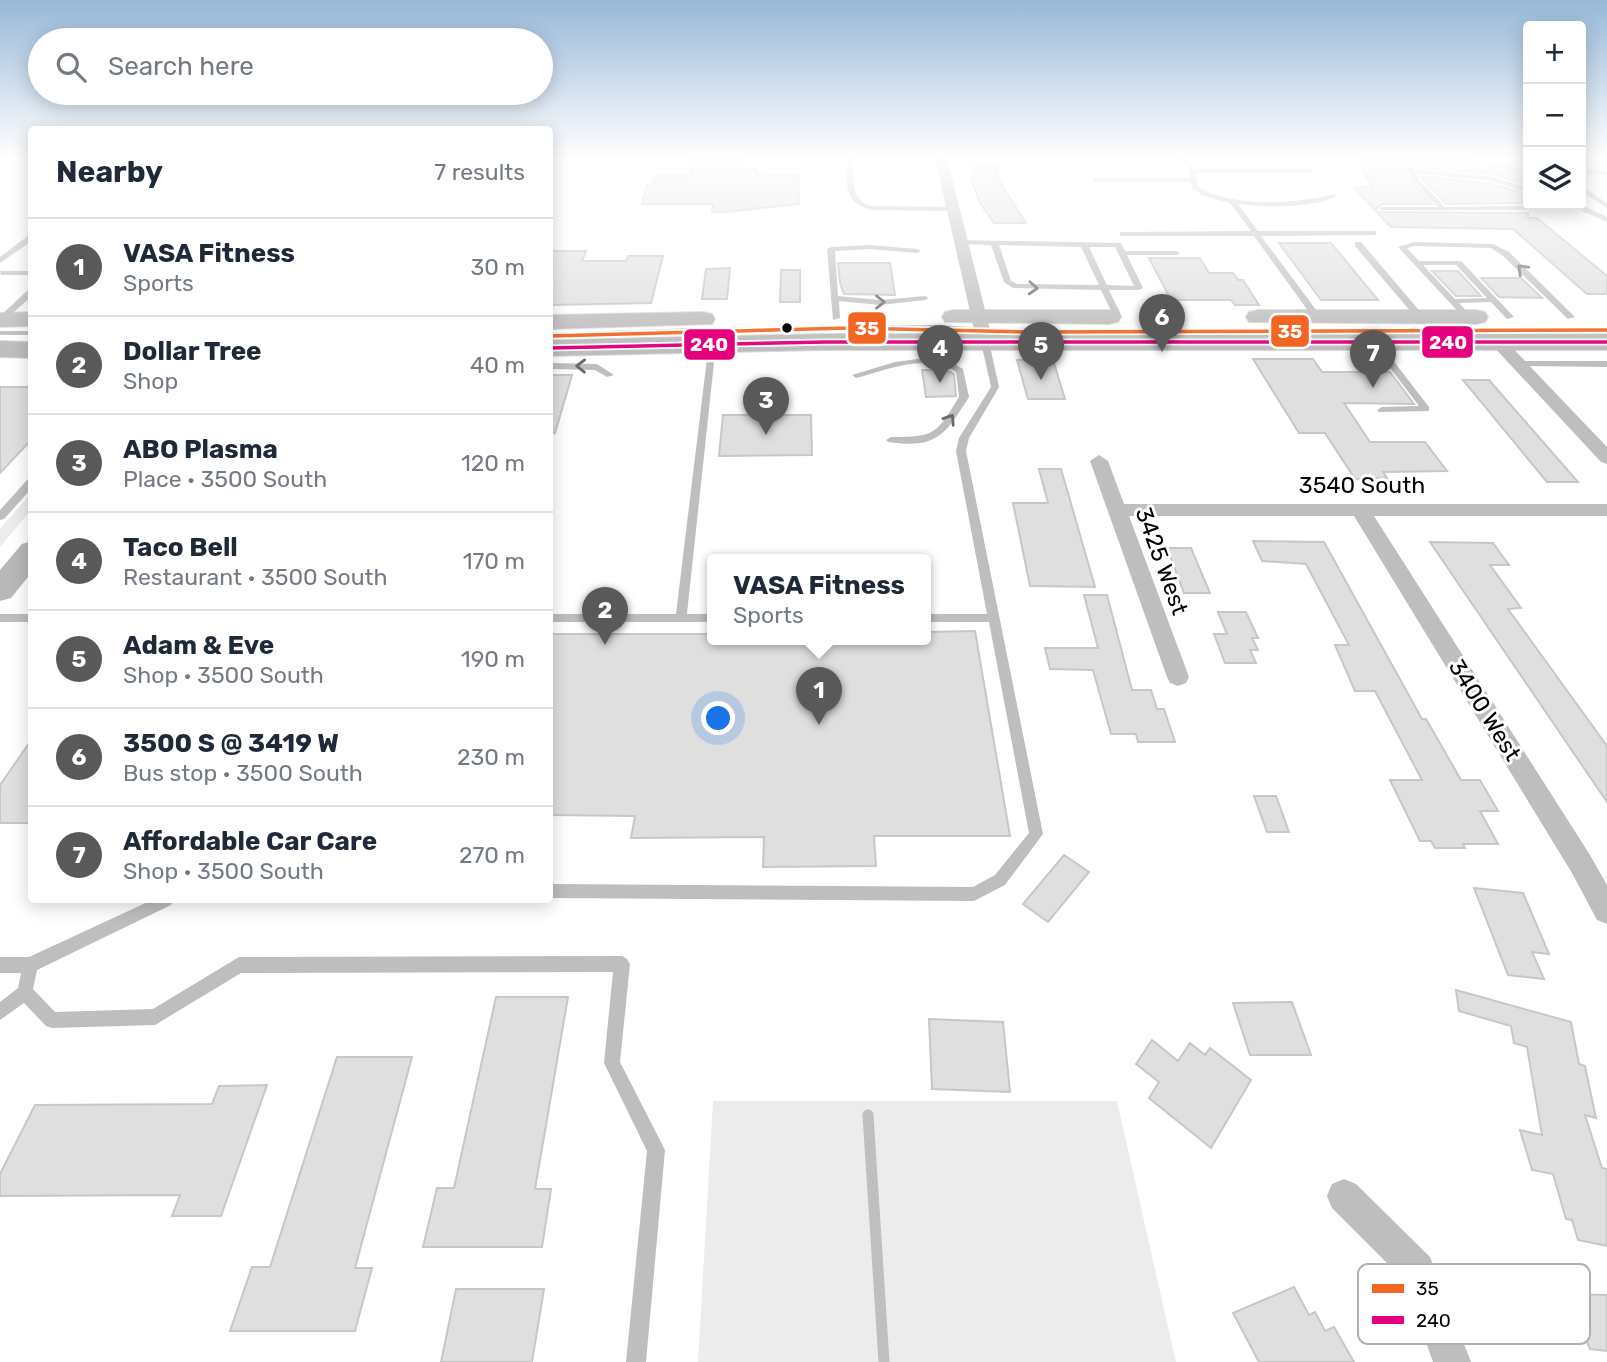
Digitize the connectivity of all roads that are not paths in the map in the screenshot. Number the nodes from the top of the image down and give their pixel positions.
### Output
1 (956, 222) edge
2 (1247, 222) edge
3 (1373, 233) dead end
4 (1124, 234) dead end
5 (1256, 234) junction
6 (28, 240) edge
7 (961, 242) junction
8 (994, 242) junction
9 (1084, 244) junction
10 (1358, 244) dead end
11 (917, 251) dead end
12 (1122, 253) junction
13 (1176, 253) dead end
14 (0, 261) edge
15 (1417, 263) junction
16 (0, 273) edge
17 (28, 273) edge
18 (1105, 288) junction
19 (28, 294) edge
20 (925, 298) dead end
21 (835, 308) junction
22 (1461, 309) junction
23 (1502, 309) junction
24 (1118, 317) junction
25 (1317, 317) junction
26 (1420, 317) junction
27 (1571, 317) junction
28 (1607, 317) edge
29 (0, 319) edge
30 (28, 319) edge
31 (553, 322) edge
32 (982, 330) junction
33 (1607, 330) edge
34 (0, 333) edge
35 (28, 333) edge
36 (553, 336) edge
37 (1498, 342) junction
38 (1607, 342) edge
39 (1374, 343) junction
40 (712, 344) junction
41 (553, 348) edge
42 (0, 349) edge
43 (28, 350) edge
44 (1519, 364) junction
45 (1607, 364) edge
46 (553, 366) edge
47 (610, 375) dead end
48 (856, 375) dead end
49 (1382, 410) dead end
50 (891, 440) dead end
51 (1607, 458) edge
52 (1099, 461) dead end
53 (28, 486) edge
54 (1117, 510) junction
55 (1360, 510) junction
56 (1607, 510) edge
57 (0, 517) edge
58 (28, 556) edge
59 (0, 590) edge
60 (0, 618) edge
61 (28, 618) edge
62 (553, 618) edge
63 (681, 618) junction
64 (707, 618) edge
65 (931, 618) edge
66 (993, 618) junction
67 (1178, 677) dead end
68 (553, 891) edge
69 (160, 903) edge
70 (1607, 911) edge
71 (0, 965) edge
72 (30, 965) junction
73 (25, 992) junction
74 (0, 1012) edge
75 (1344, 1196) dead end
76 (1413, 1264) edge
77 (1445, 1344) edge
78 (636, 1362) edge
79 (1452, 1362) edge

1 - 7 street
2 - 5 lane
3 - 5 lane
4 - 5 lane
5 - 25 lane
6 - 14 lane
7 - 8 lane
7 - 32 street
8 - 9 lane
8 -> 18 lane
9 - 12 lane
9 - 18 lane
10 - 26 lane
11 - 21 lane
12 - 13 lane
12 - 18 lane
15 - 22 lane
15 - 23 lane
27 -> 15 lane
16 - 17 lane
18 - 24 lane
19 - 29 lane
21 -> 20 lane
21 - 31 main road
21 - 32 main road
22 - 23 main road
22 - 26 main road
23 - 27 main road
24 - 25 main road
24 - 32 main road
25 - 26 main road
27 - 28 main road
29 - 30 main road
32 - 33 lane
32 - 36 lane
32 - 39 main road
32 - 40 main road
32 - 66 lane
34 - 35 lane
37 - 38 main road
37 - 39 main road
37 - 44 street
39 - 49 lane
40 - 41 main road
40 - 63 lane
42 - 43 main road
44 - 45 lane
44 - 51 street
47 -> 46 lane
50 -> 48 lane
52 - 54 street, 3425 West
53 - 57 lane
54 - 55 street, 3540 South
54 - 67 street, 3425 West
55 - 56 street, 3540 South
55 - 70 street, 3400 West
58 - 59 street
60 - 61 lane
62 - 63 lane
63 - 64 lane
65 - 66 lane
66 - 68 lane
69 - 72 lane
71 - 72 lane
72 - 73 lane
73 - 74 lane
73 - 78 lane
75 - 76 street
77 - 79 street

